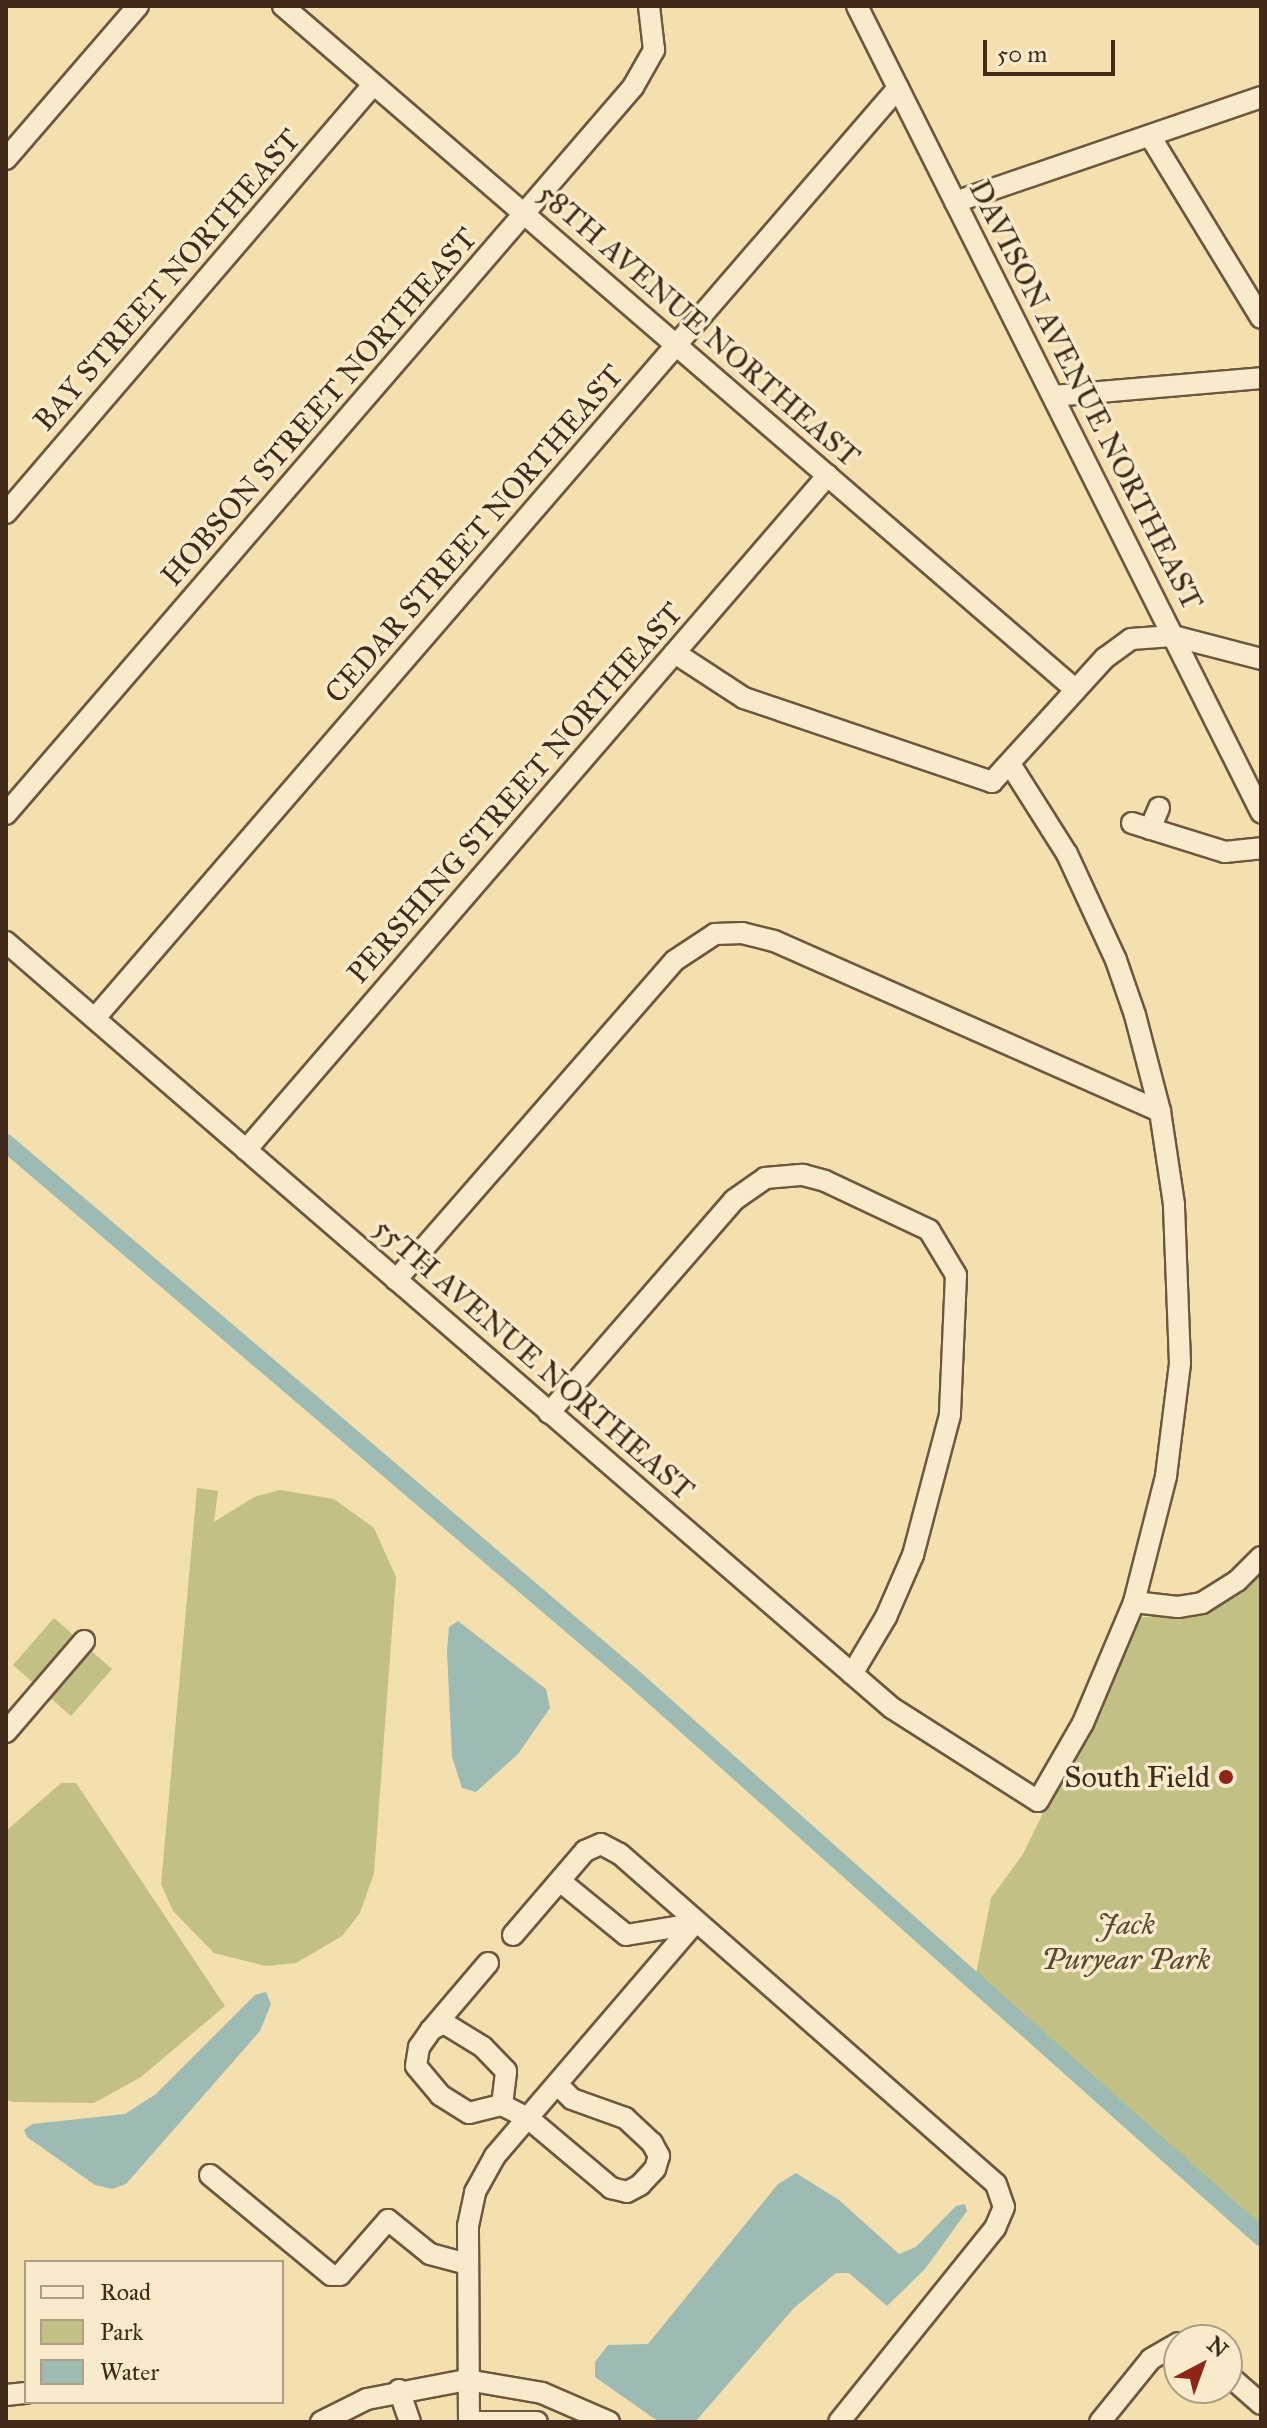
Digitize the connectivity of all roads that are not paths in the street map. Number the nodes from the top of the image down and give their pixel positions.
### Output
1 (138, 6) edge
2 (283, 6) edge
3 (649, 6) edge
4 (857, 6) edge
5 (373, 85) junction
6 (898, 88) junction
7 (1261, 97) edge
8 (1150, 136) junction
9 (8, 152) edge
10 (955, 202) junction
11 (525, 215) junction
12 (1261, 318) edge
13 (676, 345) junction
14 (1261, 378) edge
15 (1053, 396) junction
16 (828, 475) junction
17 (6, 513) edge
18 (1173, 636) junction
19 (675, 653) junction
20 (1261, 659) edge
21 (1076, 690) junction
22 (1010, 764) junction
23 (1159, 808) dead end
24 (1261, 812) edge
25 (6, 814) edge
26 (1261, 848) edge
27 (6, 942) edge
28 (95, 1018) junction
29 (1160, 1111) junction
30 (246, 1150) junction
31 (396, 1280) junction
32 (549, 1413) junction
33 (1261, 1557) edge
34 (1134, 1602) junction
35 (84, 1641) dead end
36 (852, 1674) junction
37 (6, 1732) edge
38 (560, 1881) junction
39 (694, 1924) junction
40 (513, 1935) dead end
41 (488, 1963) dead end
42 (431, 2030) junction
43 (557, 2084) junction
44 (502, 2105) junction
45 (528, 2118) junction
46 (210, 2175) dead end
47 (467, 2264) junction
48 (1163, 2352) edge
49 (467, 2380) junction
50 (1243, 2388) edge
51 (399, 2390) junction
52 (1261, 2404) edge
53 (321, 2422) edge
54 (410, 2422) edge
55 (469, 2422) edge
56 (478, 2422) edge
57 (537, 2422) edge
58 (609, 2422) edge
59 (839, 2422) edge
60 (1100, 2422) edge

1 - 9 street
2 - 5 street, 58TH AVENUE NORTHEAST
3 - 11 street, HOBSON STREET NORTHEAST
4 - 6 street, DAVISON AVENUE NORTHEAST
5 - 11 street, 58TH AVENUE NORTHEAST
5 - 17 street, BAY STREET NORTHEAST
6 - 10 street, DAVISON AVENUE NORTHEAST
6 - 13 street, CEDAR STREET NORTHEAST
7 - 8 street
8 - 10 street
8 - 12 street
10 - 15 street, DAVISON AVENUE NORTHEAST
11 - 13 street, 58TH AVENUE NORTHEAST
11 - 25 street, HOBSON STREET NORTHEAST
13 - 16 street, 58TH AVENUE NORTHEAST
13 - 28 street, CEDAR STREET NORTHEAST
14 - 15 street
15 - 18 street, DAVISON AVENUE NORTHEAST
16 - 19 street, PERSHING STREET NORTHEAST
16 - 21 street, 58TH AVENUE NORTHEAST
18 - 20 street
18 - 21 street
18 - 24 street, DAVISON AVENUE NORTHEAST
19 - 22 street
19 - 30 street, PERSHING STREET NORTHEAST
21 - 22 street
22 - 29 street
23 - 26 street
27 - 28 street, 55TH AVENUE NORTHEAST
28 - 30 street, 55TH AVENUE NORTHEAST
29 - 31 street
29 - 34 street
30 - 31 street, 55TH AVENUE NORTHEAST
31 - 32 street, 55TH AVENUE NORTHEAST
32 - 36 street, 55TH AVENUE NORTHEAST
32 - 36 street
33 - 34 street
34 - 36 street, 55TH AVENUE NORTHEAST
35 - 37 street
38 - 39 street
38 - 39 street
38 - 40 street
39 - 43 street
39 - 59 street
41 - 42 street
42 - 44 street
42 - 44 street
43 - 45 street
43 - 45 street
44 - 45 street
45 - 47 street
46 - 47 street
47 - 49 street
48 - 60 street
49 - 51 street
49 - 55 street
49 - 58 street
50 - 52 street
51 - 53 street
51 - 54 street
56 - 57 street

